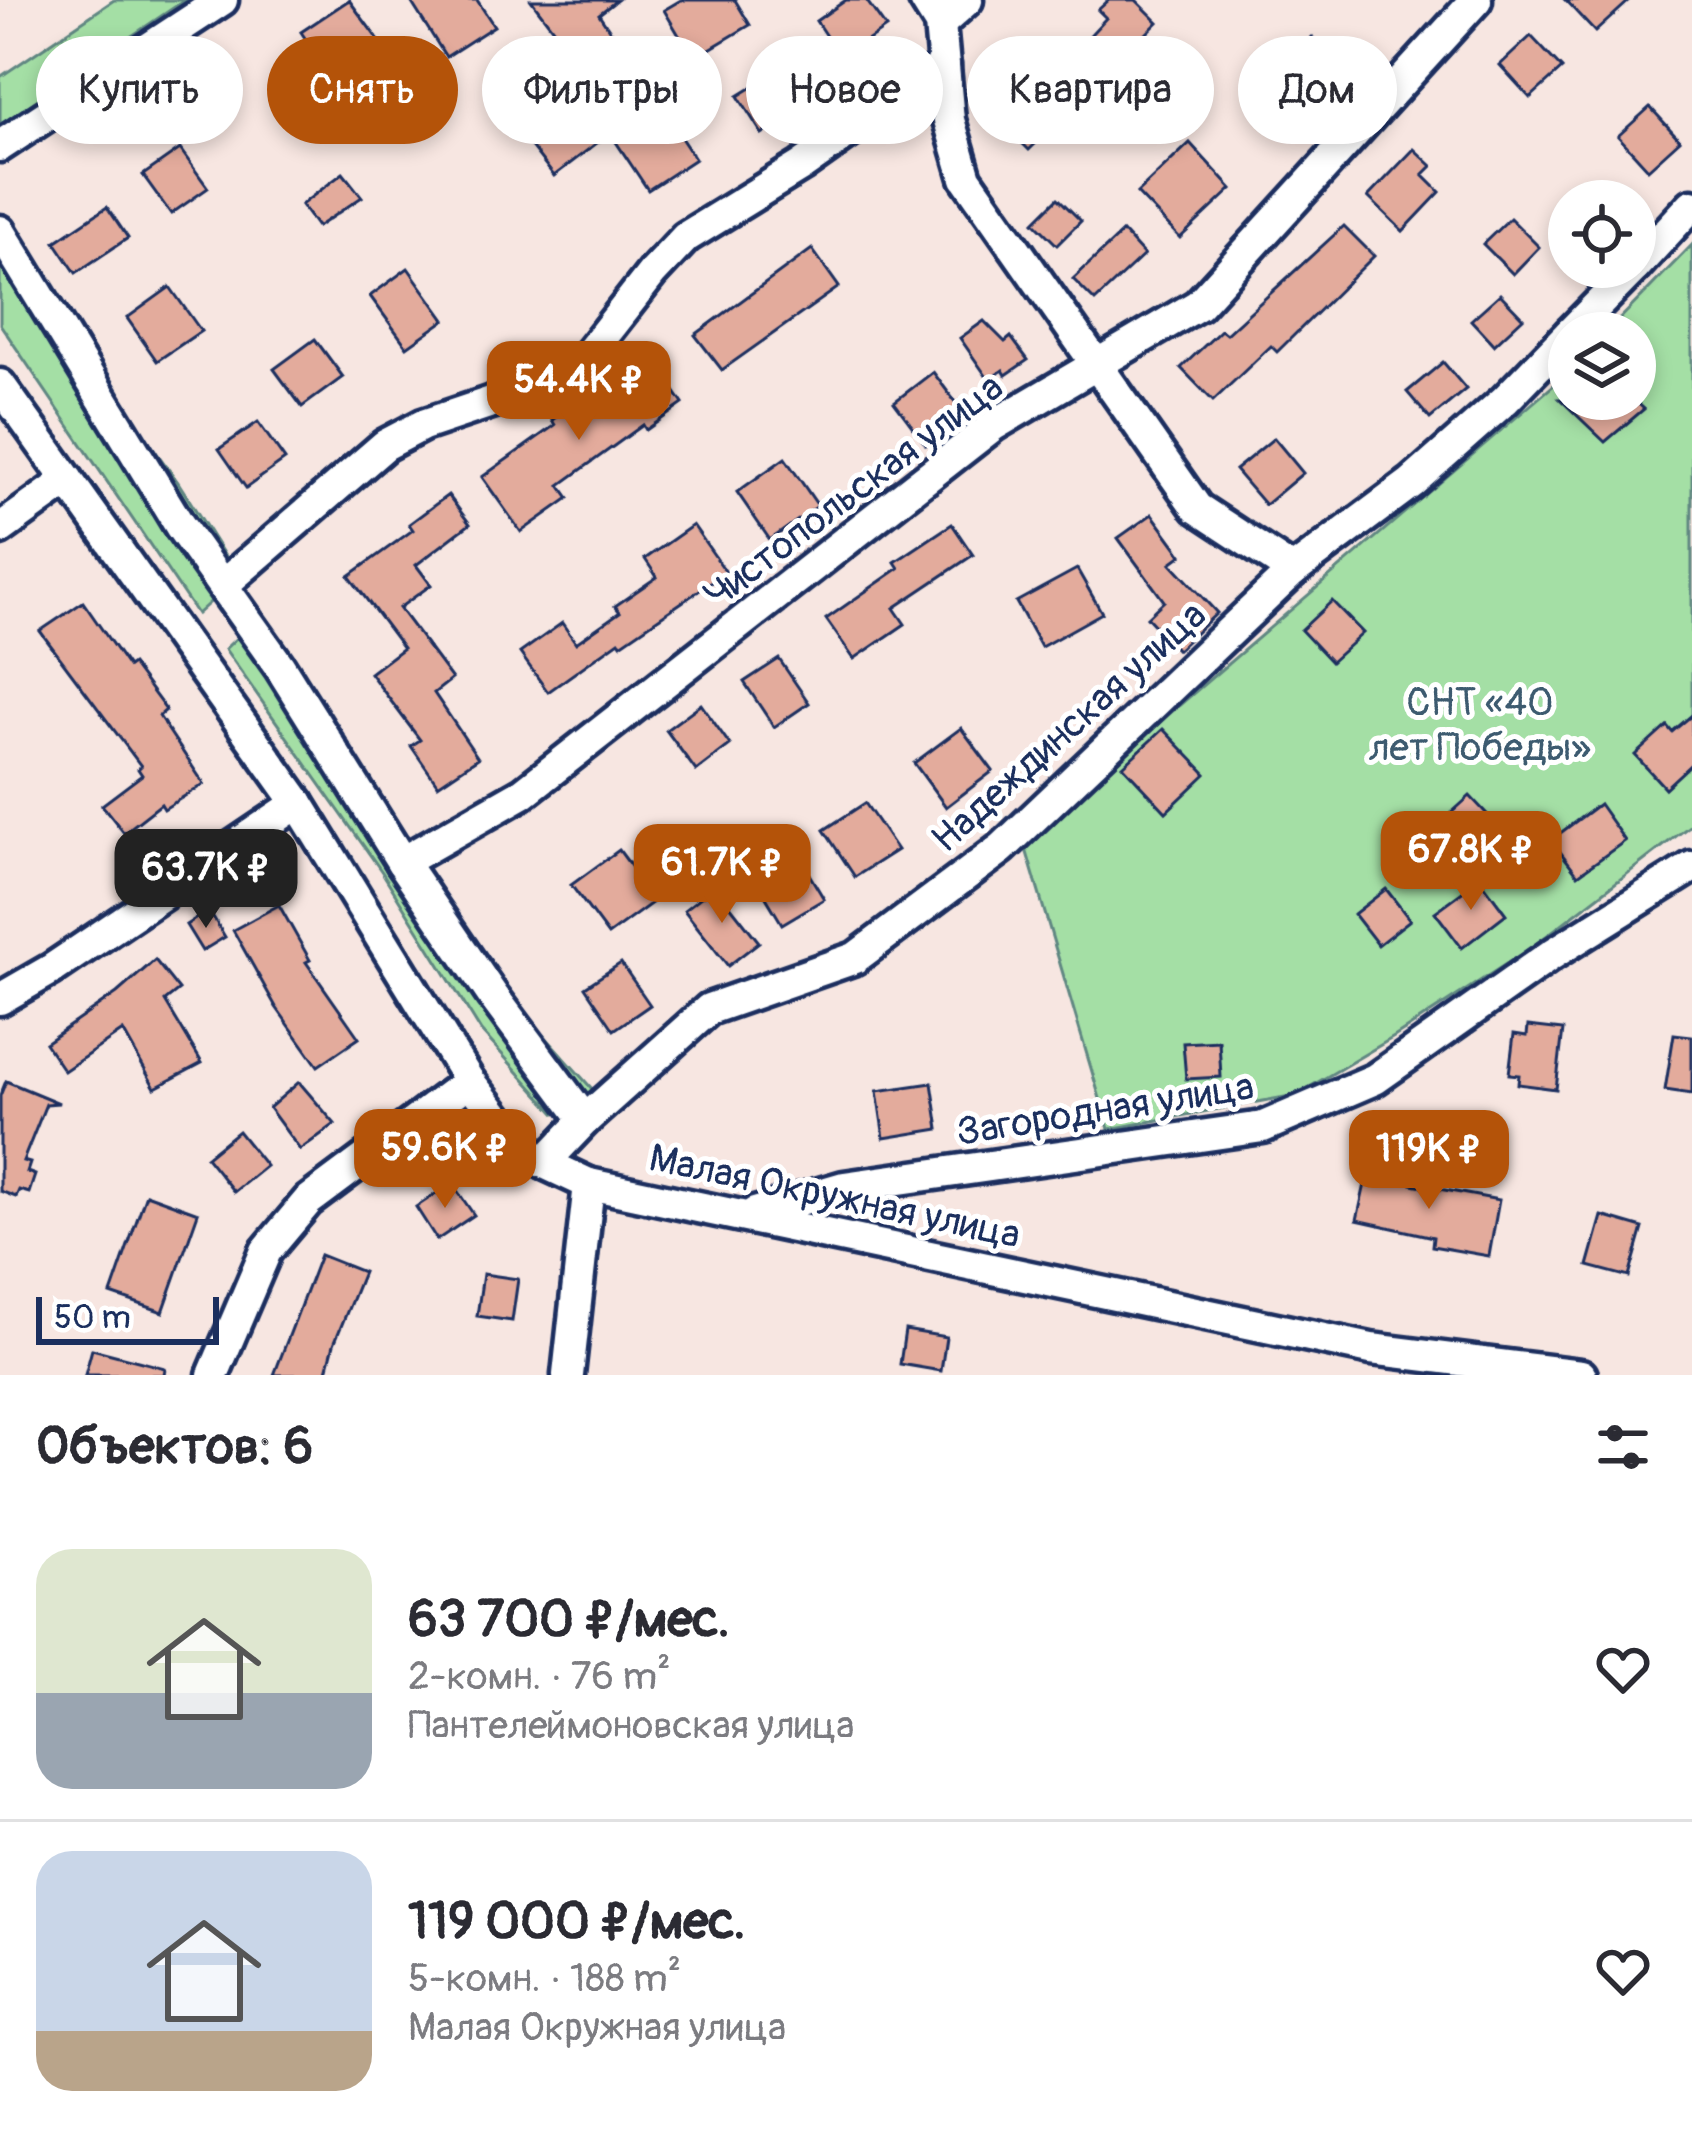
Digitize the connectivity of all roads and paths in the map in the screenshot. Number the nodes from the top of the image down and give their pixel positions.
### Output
1 (222, 0) edge
2 (967, 0) edge
3 (1476, 0) edge
4 (933, 12) edge
5 (944, 65) junction
6 (0, 146) edge
7 (1692, 205) edge
8 (0, 231) edge
9 (1656, 244) edge
10 (1615, 288) edge
11 (1591, 312) edge
12 (1548, 356) edge
13 (1100, 364) junction
14 (0, 385) edge
15 (68, 480) junction
16 (0, 530) edge
17 (1293, 571) junction
18 (223, 585) junction
19 (298, 803) junction
20 (402, 862) junction
21 (1692, 867) edge
22 (0, 998) edge
23 (470, 1082) junction
24 (585, 1120) junction
25 (544, 1163) junction
26 (589, 1184) junction
27 (749, 1215) junction
28 (213, 1375) edge
29 (568, 1375) edge
30 (1581, 1375) edge

1 - 6 street
2 - 4 street
3 - 13 street, Чистопольская улица
4 - 5 street
5 - 13 street
5 - 18 street
7 - 9 street, Надеждинская улица
8 - 18 street
10 - 11 street, Надеждинская улица
12 - 17 street, Надеждинская улица
13 - 17 street
13 - 20 street, Чистопольская улица
14 - 15 street, Малая Окружная улица
15 - 16 street
15 - 19 street, Малая Окружная улица
17 - 24 street, Надеждинская улица
18 - 20 street
19 - 22 street
19 - 23 street, Малая Окружная улица
20 - 24 street
21 - 27 street, Загородная улица
23 - 25 street, Малая Окружная улица
23 - 28 street
24 - 25 street, Надеждинская улица
25 - 26 street, Малая Окружная улица
26 - 27 street, Малая Окружная улица
26 - 29 street
27 - 30 street, Малая Окружная улица

